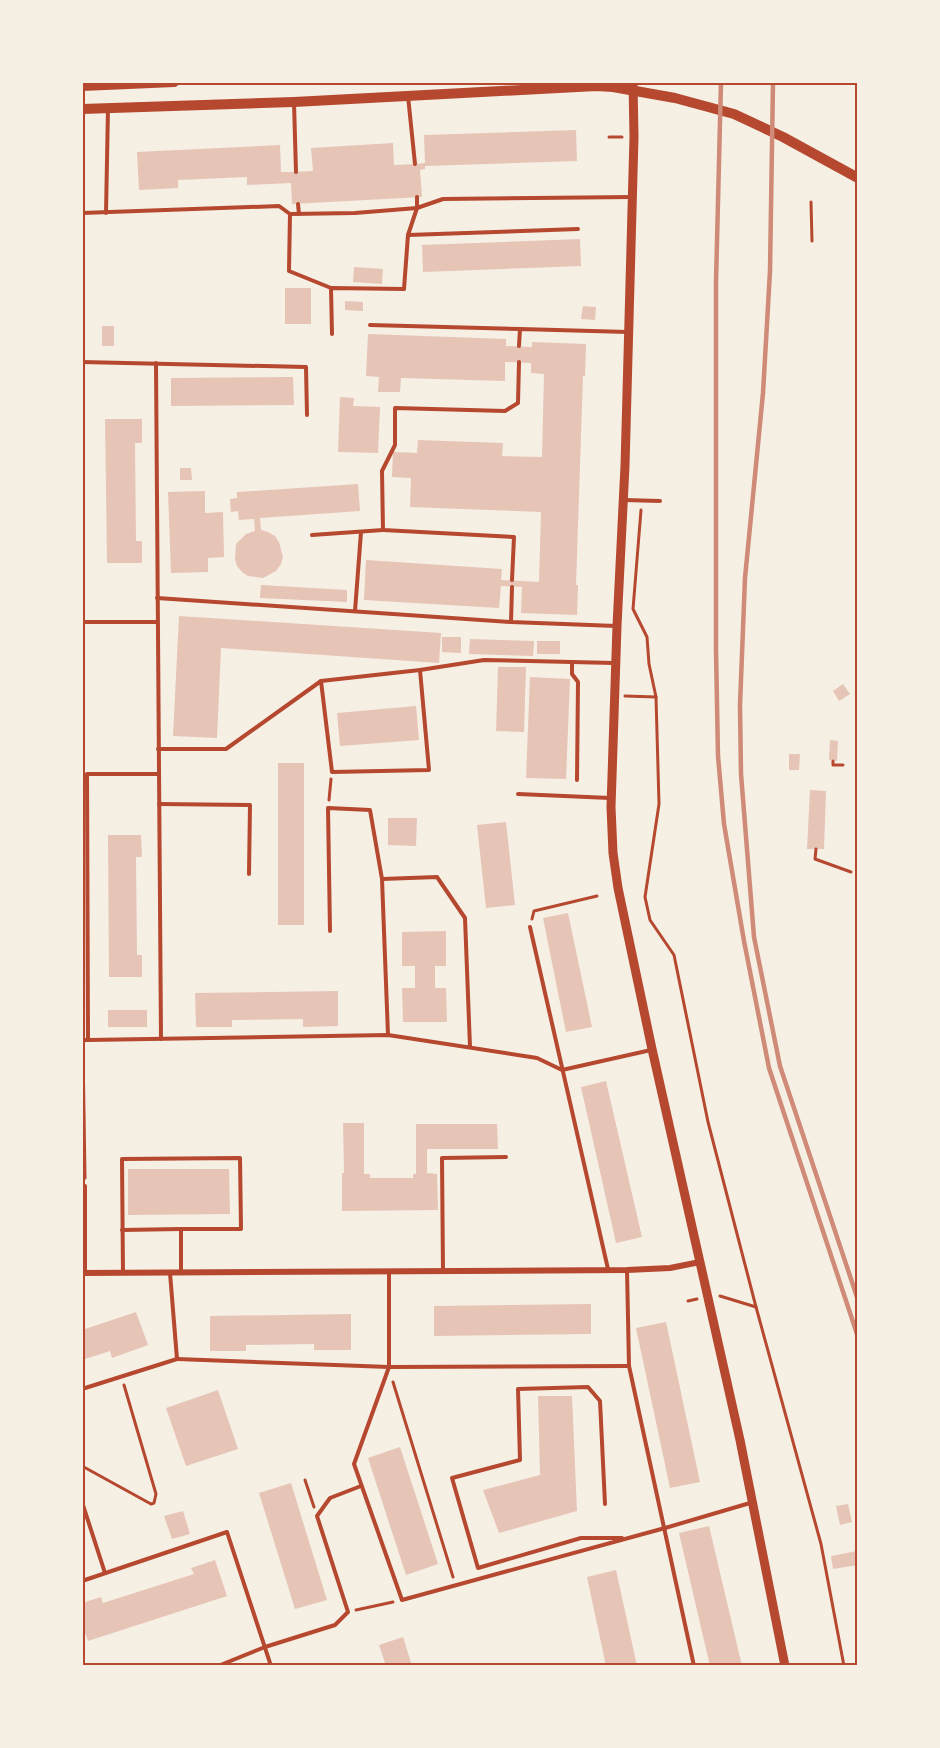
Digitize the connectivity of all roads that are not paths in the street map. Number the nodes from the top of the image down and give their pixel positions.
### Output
1 (174, 82) edge
2 (111, 84) edge
3 (82, 86) edge
4 (633, 86) edge
5 (408, 96) junction
6 (294, 102) junction
7 (108, 108) junction
8 (82, 109) edge
9 (415, 164) dead end
10 (296, 172) dead end
11 (858, 178) edge
12 (417, 197) dead end
13 (632, 197) junction
14 (298, 204) dead end
15 (417, 208) junction
16 (82, 213) edge
17 (106, 213) junction
18 (290, 214) junction
19 (299, 214) junction
20 (578, 229) dead end
21 (408, 235) junction
22 (331, 288) junction
23 (370, 325) dead end
24 (520, 329) junction
25 (629, 332) junction
26 (332, 334) dead end
27 (519, 346) dead end
28 (82, 362) edge
29 (519, 362) dead end
30 (156, 363) junction
31 (307, 415) dead end
32 (623, 500) junction
33 (660, 501) dead end
34 (383, 530) junction
35 (361, 532) junction
36 (312, 535) dead end
37 (512, 580) dead end
38 (512, 587) dead end
39 (157, 598) junction
40 (355, 611) junction
41 (82, 622) edge
42 (157, 622) junction
43 (511, 622) junction
44 (617, 626) junction
45 (572, 662) junction
46 (616, 663) junction
47 (420, 670) junction
48 (321, 681) junction
49 (158, 749) junction
50 (858, 750) edge
51 (85, 774) edge
52 (158, 774) junction
53 (577, 780) dead end
54 (518, 794) dead end
55 (611, 798) junction
56 (159, 804) junction
57 (858, 808) edge
58 (85, 831) edge
59 (249, 874) dead end
60 (382, 879) junction
61 (530, 927) road end
62 (330, 931) dead end
63 (85, 978) edge
64 (388, 1035) junction
65 (161, 1039) junction
66 (85, 1040) edge
67 (470, 1047) junction
68 (652, 1049) junction
69 (562, 1070) junction
70 (506, 1158) dead end
71 (84, 1186) edge
72 (181, 1229) junction
73 (122, 1230) junction
74 (700, 1262) junction
75 (608, 1270) junction
76 (627, 1270) junction
77 (389, 1272) junction
78 (443, 1272) junction
79 (84, 1273) edge
80 (123, 1273) junction
81 (170, 1273) junction
82 (181, 1273) junction
83 (177, 1359) junction
84 (630, 1366) junction
85 (389, 1367) junction
86 (82, 1389) edge
87 (362, 1486) junction
88 (82, 1502) edge
89 (752, 1502) junction
90 (605, 1504) dead end
91 (665, 1528) junction
92 (628, 1538) junction
93 (105, 1573) junction
94 (82, 1581) edge
95 (265, 1647) junction
96 (218, 1665) edge
97 (271, 1665) edge
98 (694, 1665) edge
99 (785, 1665) edge

1 - 2 main road
2 - 3 main road
4 - 5 main road
4 - 11 main road
4 - 13 street
5 - 6 main road
5 - 9 lane
6 - 7 main road
6 - 10 lane
7 - 8 main road
7 - 17 lane
12 - 15 lane
13 - 15 lane
13 - 25 street
14 - 19 lane
15 - 19 lane
15 - 21 lane
16 - 17 lane
17 - 18 lane
18 - 19 lane
18 - 22 lane
20 - 21 lane
21 - 22 lane
22 - 26 lane
23 - 24 lane
24 - 25 lane
24 - 27 lane
25 - 32 street
28 - 30 lane
29 - 34 lane
30 - 31 lane
30 - 39 lane
32 - 33 lane
32 - 44 street
34 - 35 lane
34 - 37 lane
35 - 36 lane
35 - 40 lane
38 - 43 lane
39 - 40 lane
39 - 42 lane
40 - 43 lane
41 - 42 lane
42 - 49 lane
43 - 44 lane
44 - 46 street
45 - 46 lane
45 - 47 lane
45 - 53 lane
46 - 55 street
47 - 48 lane
47 - 48 lane
48 - 49 lane
49 - 52 lane
50 - 57 street
51 - 52 lane
51 - 58 lane
52 - 56 lane
54 - 55 lane
55 - 68 street
56 - 59 lane
56 - 65 lane
58 - 63 lane
60 - 62 lane
60 - 64 lane
60 - 67 lane
61 - 69 lane
63 - 66 lane
64 - 65 lane
64 - 67 lane
65 - 66 lane
67 - 69 lane
68 - 69 lane
68 - 74 street
69 - 75 lane
70 - 78 lane
71 - 79 lane
72 - 73 lane
72 - 73 lane
72 - 82 lane
73 - 80 lane
74 - 76 street
74 - 89 street
75 - 76 street
75 - 78 street
76 - 84 lane
77 - 78 street
77 - 82 street
77 - 85 lane
79 - 80 street
80 - 81 street
81 - 82 street
81 - 83 lane
83 - 85 lane
83 - 86 lane
84 - 85 lane
84 - 91 lane
85 - 87 lane
87 - 92 lane
87 - 95 lane
88 - 93 lane
89 - 91 lane
89 - 99 street
90 - 92 lane
91 - 92 lane
91 - 98 lane
93 - 94 lane
93 - 95 lane
95 - 96 lane
95 - 97 lane

